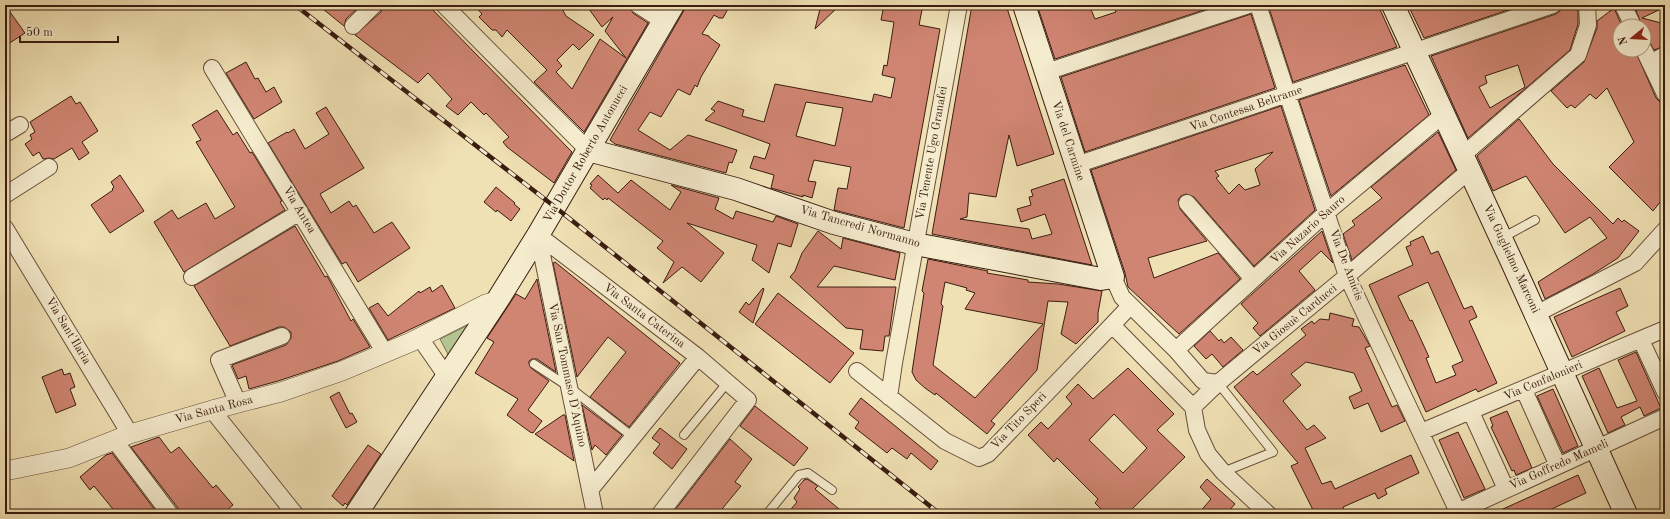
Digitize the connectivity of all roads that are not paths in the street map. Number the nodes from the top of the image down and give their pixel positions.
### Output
1 (374, 5) edge
2 (444, 5) edge
3 (638, 5) edge
4 (959, 5) edge
5 (1024, 5) edge
6 (1249, 5) edge
7 (1258, 5) edge
8 (1393, 5) edge
9 (1553, 5) edge
10 (1587, 5) edge
11 (1623, 5) edge
12 (668, 13) edge
13 (1629, 18) edge
14 (353, 26) dead end
15 (1415, 52) junction
16 (1652, 56) edge
17 (1665, 56) edge
18 (1648, 58) edge
19 (212, 68) dead end
20 (1046, 72) junction
21 (1665, 94) edge
22 (1287, 95) junction
23 (1444, 114) junction
24 (20, 125) dead end
25 (5, 134) edge
26 (588, 150) junction
27 (1466, 163) junction
28 (1076, 165) junction
29 (49, 167) dead end
30 (5, 195) edge
31 (1187, 203) dead end
32 (300, 212) junction
33 (1327, 212) junction
34 (1535, 220) dead end
35 (5, 228) edge
36 (1665, 230) edge
37 (538, 235) junction
38 (1501, 238) junction
39 (915, 244) junction
40 (1347, 276) junction
41 (192, 277) dead end
42 (1113, 277) junction
43 (1253, 279) junction
44 (497, 301) junction
45 (1130, 306) junction
46 (1536, 314) junction
47 (1112, 325) junction
48 (1665, 329) edge
49 (282, 336) dead end
50 (420, 338) junction
51 (1640, 340) junction
52 (1176, 350) junction
53 (385, 353) junction
54 (698, 357) junction
55 (534, 364) dead end
56 (857, 371) dead end
57 (1562, 373) junction
58 (446, 377) junction
59 (728, 382) junction
60 (1218, 383) junction
61 (570, 387) junction
62 (1524, 390) junction
63 (1665, 392) edge
64 (889, 397) junction
65 (238, 403) junction
66 (1193, 407) junction
67 (212, 410) junction
68 (1471, 412) junction
69 (1665, 418) edge
70 (1421, 432) junction
71 (684, 435) dead end
72 (633, 437) junction
73 (122, 438) junction
74 (1597, 448) junction
75 (1558, 466) junction
76 (5, 471) edge
77 (1223, 472) junction
78 (1506, 489) junction
79 (590, 490) junction
80 (832, 490) dead end
81 (1457, 513) edge
82 (170, 514) edge
83 (295, 514) edge
84 (356, 514) edge
85 (595, 514) edge
86 (660, 514) edge
87 (768, 514) edge
88 (1268, 514) edge
89 (1626, 514) edge

1 - 14 street
2 - 26 street
3 - 12 street
4 - 39 street, Via Tenente Ugo Granafei
5 - 20 main road, Via del Carmine
6 - 20 street
7 - 22 street, Via De Amicis
8 - 15 main road, Via Guglielmo Marconi
9 - 15 street, Via Contessa Beltrame
10 - 27 street, Via Giosuè Carducci
11 - 13 street
12 - 26 main road, Via Dottor Roberto Antonucci
15 - 22 street, Via Contessa Beltrame
15 - 23 main road, Via Guglielmo Marconi
16 - 17 street
18 - 21 street
19 - 32 street, Via Antea
20 - 28 main road, Via del Carmine
22 - 28 street, Via Contessa Beltrame
22 - 33 street, Via De Amicis
23 - 27 main road, Via Guglielmo Marconi
23 - 33 street, Via Nazario Sauro
24 - 25 street
26 - 37 main road, Via Dottor Roberto Antonucci
26 - 39 main road, Via Tancredi Normanno
27 - 38 main road, Via Guglielmo Marconi
27 - 40 street, Via Giosuè Carducci
28 - 42 main road, Via del Carmine
29 - 30 street
31 - 43 street
32 - 41 street
32 - 53 street, Via Antea
33 - 40 street, Via De Amicis
33 - 43 street, Via Nazario Sauro
34 - 38 lane
35 - 73 street, Via Sant'Ilaria
36 - 46 street
37 - 44 main road, Via Dottor Roberto Antonucci
37 - 54 street, Via Santa Caterina
37 - 61 street, Via San Tommaso D'Aquino
38 - 46 main road, Via Guglielmo Marconi
39 - 42 main road, Via Tancredi Normanno
39 - 64 street, Via Tenente Ugo Granafei
40 - 60 street, Via Giosuè Carducci
40 - 70 street, Via De Amicis
42 - 45 street
43 - 52 street, Via Nazario Sauro
44 - 50 street, Via Santa Rosa
44 - 58 main road, Via Dottor Roberto Antonucci
45 - 47 street
45 - 52 street
46 - 57 main road, Via Guglielmo Marconi
47 - 64 street, Via Tito Speri
47 - 66 street
48 - 51 street, Via Confalonieri
49 - 65 street
50 - 53 street, Via Santa Rosa
50 - 58 street
51 - 57 street, Via Confalonieri
51 - 63 street
52 - 60 street
53 - 65 street, Via Santa Rosa
54 - 59 street, Via Santa Caterina
54 - 72 street
55 - 61 lane
56 - 64 street, Via Tito Speri
57 - 62 street, Via Confalonieri
57 - 74 main road, Via Guglielmo Marconi
58 - 84 main road, Via Dottor Roberto Antonucci
59 - 71 lane
59 - 86 street, Via Santa Caterina
60 - 66 street, Via Giosuè Carducci
60 - 77 lane
61 - 72 lane
61 - 79 street, Via San Tommaso D'Aquino
62 - 68 street, Via Confalonieri
62 - 75 street
65 - 67 street, Via Santa Rosa
66 - 77 street
67 - 73 street, Via Santa Rosa
67 - 83 street
68 - 70 street, Via Confalonieri
68 - 78 street
69 - 74 street, Via Goffredo Mameli
70 - 81 street, Via De Amicis
72 - 79 street
73 - 76 street, Via Santa Rosa
73 - 82 street, Via Sant'Ilaria
74 - 75 street, Via Goffredo Mameli
74 - 89 main road, Via Guglielmo Marconi
75 - 78 street, Via Goffredo Mameli
77 - 88 street
78 - 81 street, Via Goffredo Mameli
79 - 85 street, Via San Tommaso D'Aquino
80 - 87 lane

